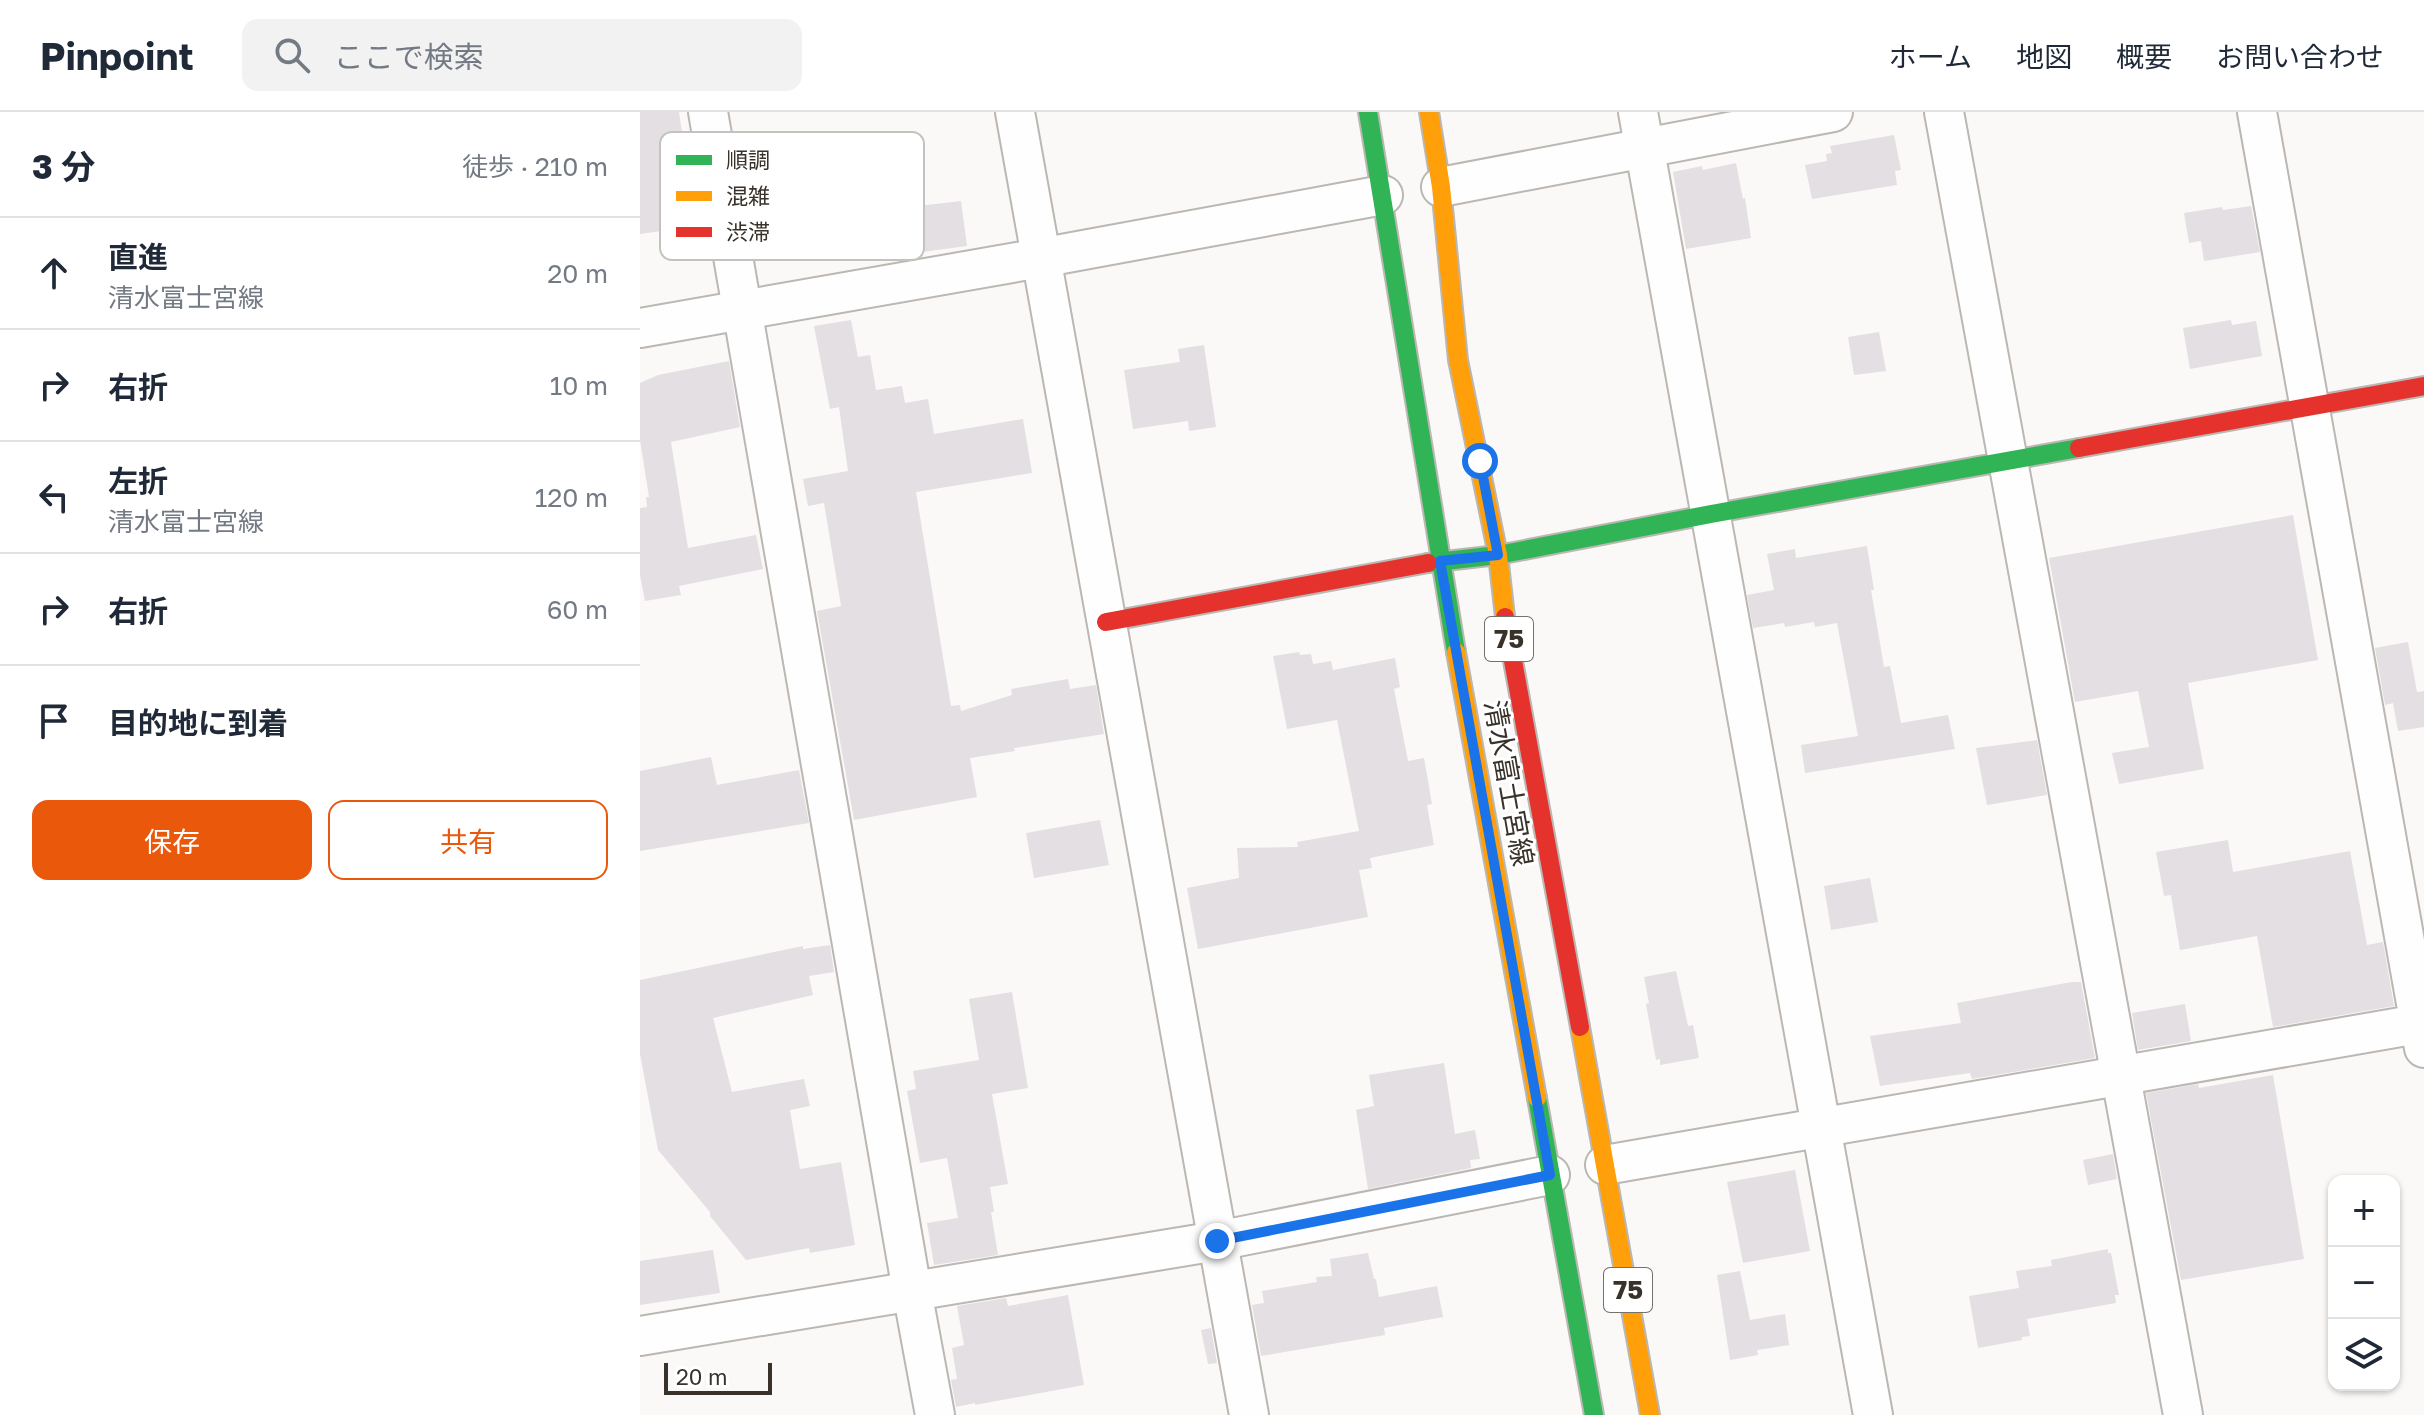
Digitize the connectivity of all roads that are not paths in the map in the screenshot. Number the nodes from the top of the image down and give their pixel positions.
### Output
1 (708, 112) edge
2 (1015, 112) edge
3 (1368, 112) edge
4 (1429, 112) edge
5 (1833, 112) edge
6 (1944, 112) edge
7 (2257, 112) edge
8 (1641, 130) edge
9 (712, 132) edge
10 (1441, 187) junction
11 (1383, 195) junction
12 (1040, 258) junction
13 (734, 260) edge
14 (743, 310) junction
15 (640, 328) edge
16 (2424, 386) edge
17 (2309, 406) junction
18 (2009, 460) junction
19 (1711, 514) junction
20 (1498, 555) junction
21 (1440, 561) junction
22 (1106, 622) junction
23 (2423, 1031) edge
24 (2121, 1074) junction
25 (1822, 1127) junction
26 (1605, 1165) junction
27 (1550, 1175) junction
28 (1217, 1241) junction
29 (912, 1291) junction
30 (640, 1336) edge
31 (935, 1415) edge
32 (1249, 1415) edge
33 (1594, 1415) edge
34 (1650, 1415) edge
35 (1873, 1415) edge
36 (2183, 1415) edge

1 - 9 street
2 - 12 street
3 - 11 main road, 清水富士宮線 / 75
4 - 10 main road, 清水富士宮線 / 75
5 - 8 street
6 - 18 street
7 - 17 street
8 - 10 street
8 - 19 street
10 - 20 main road, 清水富士宮線 / 75
11 - 12 street
11 - 21 main road, 清水富士宮線 / 75
12 - 14 street
12 - 22 street
13 - 14 street
14 - 15 street
14 - 29 street
16 - 17 main road
17 - 18 main road
17 - 23 street
18 - 19 main road
18 - 24 street
19 - 20 main road
19 - 25 street
20 - 21 main road
20 - 26 main road, 清水富士宮線 / 75
21 - 22 main road
21 - 27 main road, 清水富士宮線 / 75
22 - 28 street
23 - 24 street
24 - 25 street
24 - 36 street
25 - 26 street
25 - 35 street
26 - 34 main road, 清水富士宮線 / 75
27 - 28 street
27 - 33 main road, 清水富士宮線 / 75
28 - 29 street
28 - 32 street
29 - 30 street
29 - 31 street

